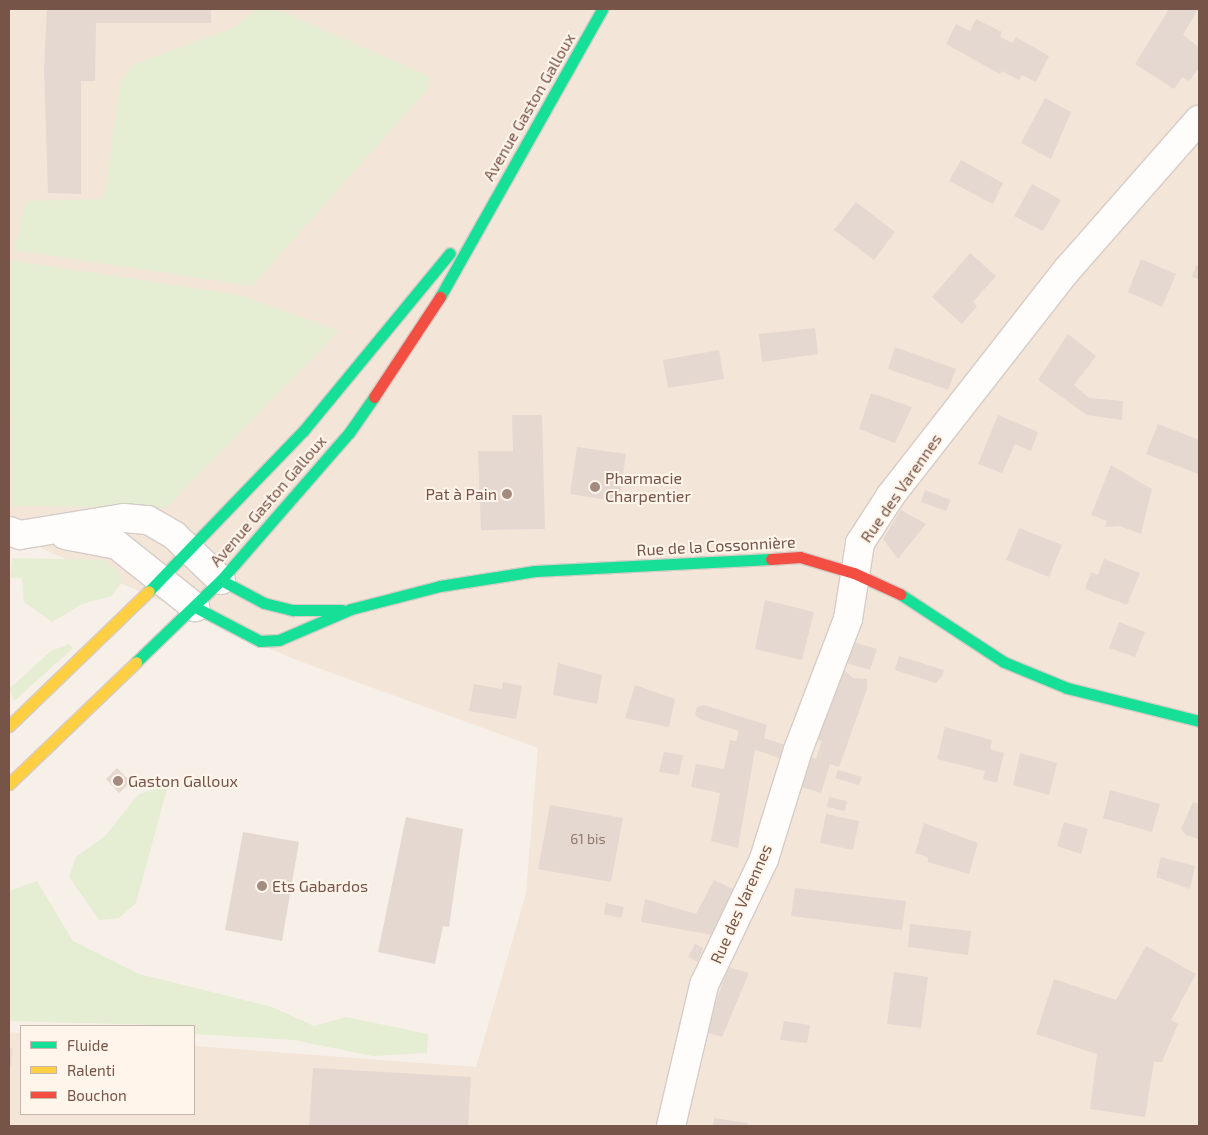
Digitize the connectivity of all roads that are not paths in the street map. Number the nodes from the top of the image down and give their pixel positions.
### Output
1 (602, 9) edge
2 (1199, 120) edge
3 (498, 196) junction
4 (9, 531) edge
5 (49, 532) junction
6 (191, 550) junction
7 (854, 573) junction
8 (160, 579) junction
9 (221, 580) junction
10 (195, 606) junction
11 (352, 610) junction
12 (1199, 721) edge
13 (9, 726) edge
14 (9, 784) edge
15 (671, 1126) edge

1 - 3 main road, Avenue Gaston Galloux
2 - 7 street, Rue des Varennes
3 - 6 main road, Avenue Gaston Galloux
3 - 9 main road, Avenue Gaston Galloux
4 - 5 street
5 - 6 street
5 - 8 street
6 - 8 main road, Avenue Gaston Galloux
6 - 9 street
7 - 11 main road, Rue de la Cossonnière
7 - 12 main road, Rue de la Cossonnière
7 - 15 street, Rue des Varennes
8 - 10 street
8 - 13 main road, Avenue Gaston Galloux
9 - 10 main road, Avenue Gaston Galloux
9 - 11 main road, Rue de la Cossonnière
10 - 11 main road, Rue de la Cossonnière
10 - 14 main road, Avenue Gaston Galloux

